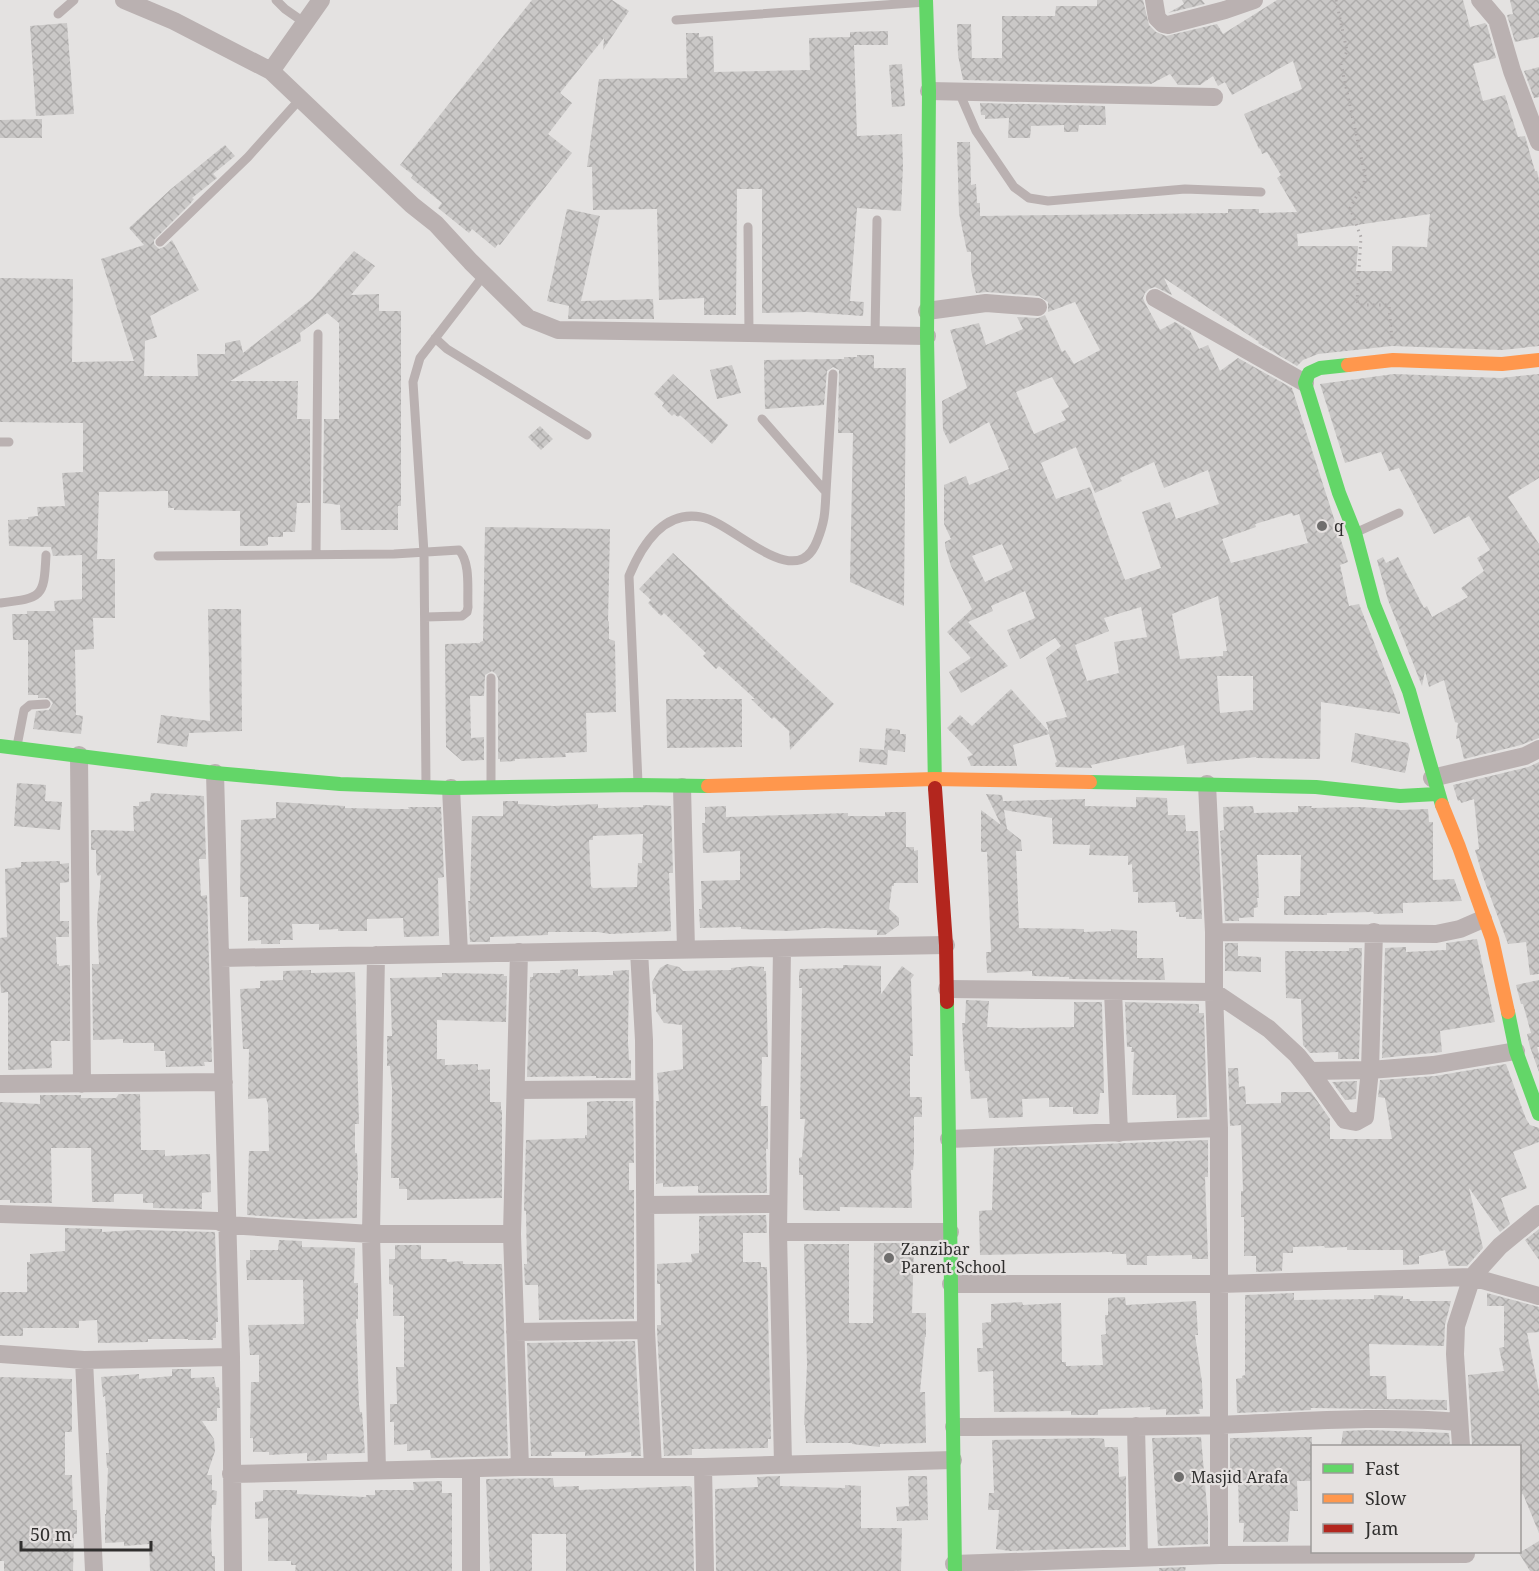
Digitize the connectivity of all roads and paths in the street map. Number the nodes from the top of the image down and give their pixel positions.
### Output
1 (74, 0) edge
2 (124, 0) edge
3 (276, 0) edge
4 (321, 0) edge
5 (1154, 0) edge
6 (1254, 0) edge
7 (1336, 0) edge
8 (1480, 0) edge
9 (926, 1) edge
10 (58, 14) dead end
11 (676, 20) dead end
12 (305, 23) junction
13 (272, 72) junction
14 (929, 91) junction
15 (958, 92) junction
16 (1214, 97) dead end
17 (301, 98) junction
18 (1539, 142) edge
19 (1261, 192) dead end
20 (877, 220) dead end
21 (748, 227) dead end
22 (160, 242) dead end
23 (484, 275) junction
24 (1155, 298) dead end
25 (1038, 307) dead end
26 (927, 311) junction
27 (749, 333) junction
28 (318, 334) dead end
29 (875, 336) junction
30 (927, 336) junction
31 (435, 338) junction
32 (1393, 360) junction
33 (1539, 360) edge
34 (833, 374) dead end
35 (1305, 383) junction
36 (762, 419) dead end
37 (587, 435) dead end
38 (826, 492) junction
39 (1399, 513) dead end
40 (1355, 533) junction
41 (423, 553) junction
42 (316, 554) junction
43 (46, 555) dead end
44 (158, 556) dead end
45 (0, 603) edge
46 (424, 617) junction
47 (490, 678) dead end
48 (46, 704) dead end
49 (0, 746) edge
50 (17, 749) junction
51 (1539, 749) edge
52 (79, 755) junction
53 (215, 774) junction
54 (934, 779) junction
55 (1207, 784) junction
56 (638, 785) junction
57 (426, 786) junction
58 (1434, 786) junction
59 (491, 787) junction
60 (682, 787) junction
61 (451, 788) junction
62 (1483, 919) junction
63 (1214, 932) junction
64 (1374, 932) junction
65 (946, 945) junction
66 (782, 948) junction
67 (686, 950) junction
68 (639, 951) junction
69 (519, 952) junction
70 (459, 953) junction
71 (376, 955) junction
72 (220, 958) junction
73 (947, 989) junction
74 (1113, 991) junction
75 (1214, 992) junction
76 (1516, 1051) junction
77 (1371, 1070) junction
78 (1310, 1071) junction
79 (224, 1082) junction
80 (0, 1084) edge
81 (82, 1084) junction
82 (643, 1089) junction
83 (516, 1090) junction
84 (1539, 1114) edge
85 (1219, 1128) junction
86 (1119, 1132) junction
87 (949, 1139) junction
88 (778, 1204) junction
89 (646, 1205) junction
90 (0, 1214) edge
91 (1539, 1214) edge
92 (227, 1225) junction
93 (778, 1232) junction
94 (950, 1232) junction
95 (371, 1234) junction
96 (512, 1234) junction
97 (1473, 1276) junction
98 (951, 1284) junction
99 (1219, 1284) junction
100 (1539, 1296) edge
101 (646, 1330) junction
102 (515, 1332) junction
103 (0, 1354) edge
104 (231, 1356) junction
105 (84, 1360) junction
106 (1460, 1422) junction
107 (1218, 1425) junction
108 (1136, 1426) junction
109 (954, 1427) junction
110 (1461, 1445) edge
111 (953, 1460) junction
112 (783, 1464) junction
113 (520, 1467) junction
114 (653, 1467) junction
115 (703, 1467) junction
116 (471, 1469) junction
117 (377, 1470) junction
118 (231, 1474) junction
119 (1138, 1558) junction
120 (1466, 1559) edge
121 (1211, 1560) edge
122 (955, 1568) edge
123 (94, 1571) edge
124 (233, 1571) edge
125 (471, 1571) edge
126 (705, 1571) edge

1 - 10 lane
2 - 13 street
3 - 12 lane
4 - 12 street
5 - 6 street
7 - 32 path
8 - 18 street
9 - 11 lane
9 - 14 street
12 - 13 street
13 - 17 street
14 - 15 street
14 - 26 street
15 - 16 street
15 - 19 lane
17 - 22 lane
17 - 23 street
20 - 29 lane
21 - 27 lane
23 - 27 street
23 - 31 lane
24 - 35 street
25 - 26 street
26 - 30 street
27 - 29 street
28 - 42 lane
29 - 30 street
30 - 54 street
31 - 37 lane
31 - 41 lane
32 - 33 street
32 - 35 street
34 - 38 lane
35 - 40 street
36 - 38 lane
38 - 56 lane
39 - 40 lane
40 - 58 street
41 - 42 lane
41 - 46 lane
41 - 46 lane
42 - 44 lane
43 - 45 lane
46 - 57 lane
47 - 59 lane
48 - 50 lane
49 - 50 street
50 - 52 street
51 - 58 street
52 - 53 street
52 - 81 street
53 - 57 street
53 - 72 street
54 - 55 street
54 - 60 street
54 - 65 street
55 - 58 street
55 - 63 street
56 - 59 street
56 - 60 street
57 - 61 street
58 - 62 street
59 - 61 street
60 - 67 street
61 - 70 street
62 - 64 street
62 - 76 street
63 - 64 street
63 - 75 street
64 - 77 street
65 - 66 street
65 - 73 street
66 - 67 street
66 - 88 street
67 - 68 street
68 - 69 street
68 - 82 street
69 - 70 street
69 - 83 street
70 - 71 street
71 - 72 street
71 - 95 street
72 - 79 street
73 - 74 street
73 - 87 street
74 - 75 street
74 - 86 street
75 - 78 street
75 - 85 street
76 - 77 street
76 - 84 street
77 - 78 street
77 - 78 street
79 - 81 street
79 - 92 street
80 - 81 street
82 - 83 street
82 - 89 street
83 - 96 street
85 - 86 street
85 - 99 street
86 - 87 street
87 - 94 street
88 - 89 street
88 - 93 street
89 - 101 street
90 - 92 street
91 - 97 street
92 - 95 street
92 - 104 street
93 - 94 street
93 - 112 street
94 - 98 street
95 - 96 street
95 - 117 street
96 - 102 street
97 - 99 street
97 - 100 street
97 - 106 street
98 - 99 street
98 - 109 street
99 - 107 street
101 - 102 street
101 - 114 street
102 - 113 street
103 - 105 street
104 - 105 street
104 - 118 street
105 - 123 street
106 - 107 street
106 - 110 street
107 - 108 street
107 - 121 street
108 - 109 street
108 - 119 street
109 - 111 street
111 - 112 street
111 - 122 street
112 - 115 street
113 - 114 street
113 - 116 street
114 - 115 street
115 - 126 street
116 - 117 street
116 - 125 street
117 - 118 street
118 - 124 street
119 - 121 street
119 - 122 street
120 - 121 street

